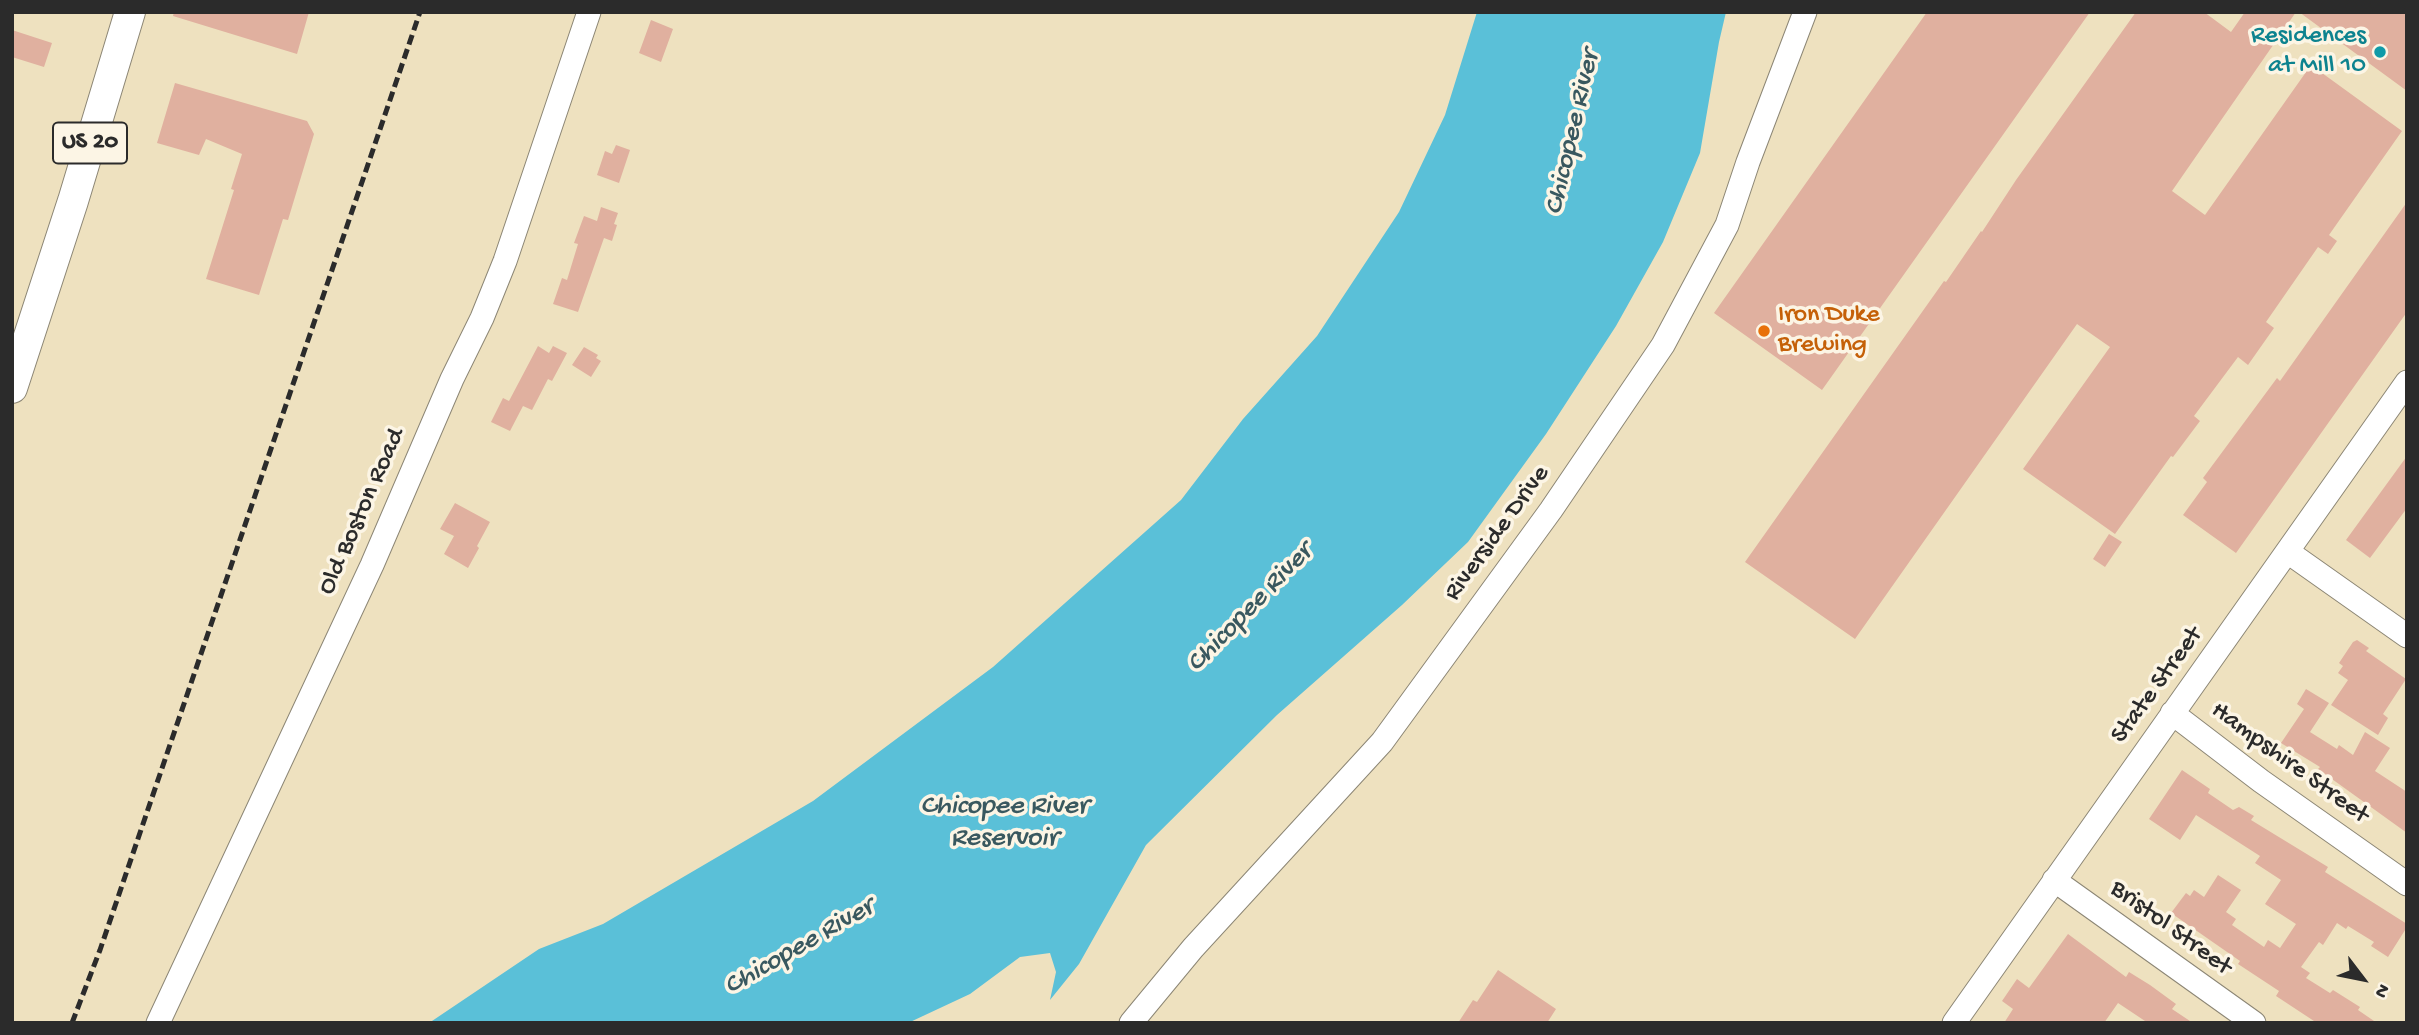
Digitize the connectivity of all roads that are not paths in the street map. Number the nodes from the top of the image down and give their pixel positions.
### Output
1 (131, 12) edge
2 (589, 12) edge
3 (1805, 12) edge
4 (12, 388) edge
5 (2405, 388) edge
6 (2288, 552) junction
7 (2407, 636) edge
8 (2172, 713) junction
9 (2054, 880) junction
10 (2407, 884) edge
11 (158, 1023) edge
12 (1131, 1023) edge
13 (1954, 1023) edge
14 (2254, 1023) edge

1 - 4 main road, US 20
2 - 11 street, Old Boston Road
3 - 12 street, Riverside Drive
5 - 6 street, State Street
6 - 7 street
6 - 8 street, State Street
8 - 9 street, State Street
8 - 10 street, Hampshire Street
9 - 13 street, State Street
9 - 14 street, Bristol Street

